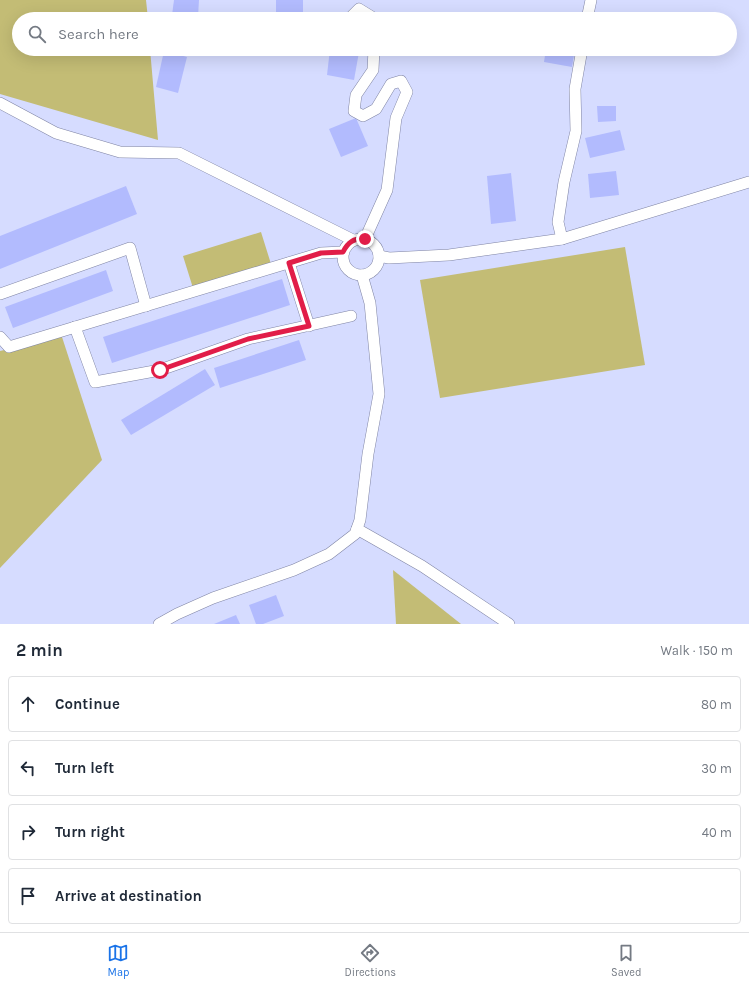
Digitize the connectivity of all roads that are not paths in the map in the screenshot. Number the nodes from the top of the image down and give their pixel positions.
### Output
1 (591, 0) edge
2 (588, 12) edge
3 (374, 56) edge
4 (581, 56) edge
5 (0, 103) edge
6 (749, 182) edge
7 (365, 239) junction
8 (562, 239) junction
9 (353, 240) junction
10 (343, 252) junction
11 (379, 256) junction
12 (289, 263) junction
13 (362, 275) junction
14 (0, 294) edge
15 (146, 306) junction
16 (351, 316) dead end
17 (309, 326) junction
18 (76, 327) junction
19 (0, 337) edge
20 (357, 529) junction
21 (159, 624) edge
22 (509, 624) edge

1 - 2 street
3 - 7 street
4 - 8 street
5 - 9 street
6 - 8 street
7 - 9 street
7 - 11 street
8 - 11 street
9 - 10 street
10 - 12 street
10 - 13 street
11 - 13 street
12 - 15 street
12 - 17 street
13 - 20 street
14 - 15 street
15 - 18 street
16 - 17 street
17 - 18 street
18 - 19 street
20 - 21 street
20 - 22 street

